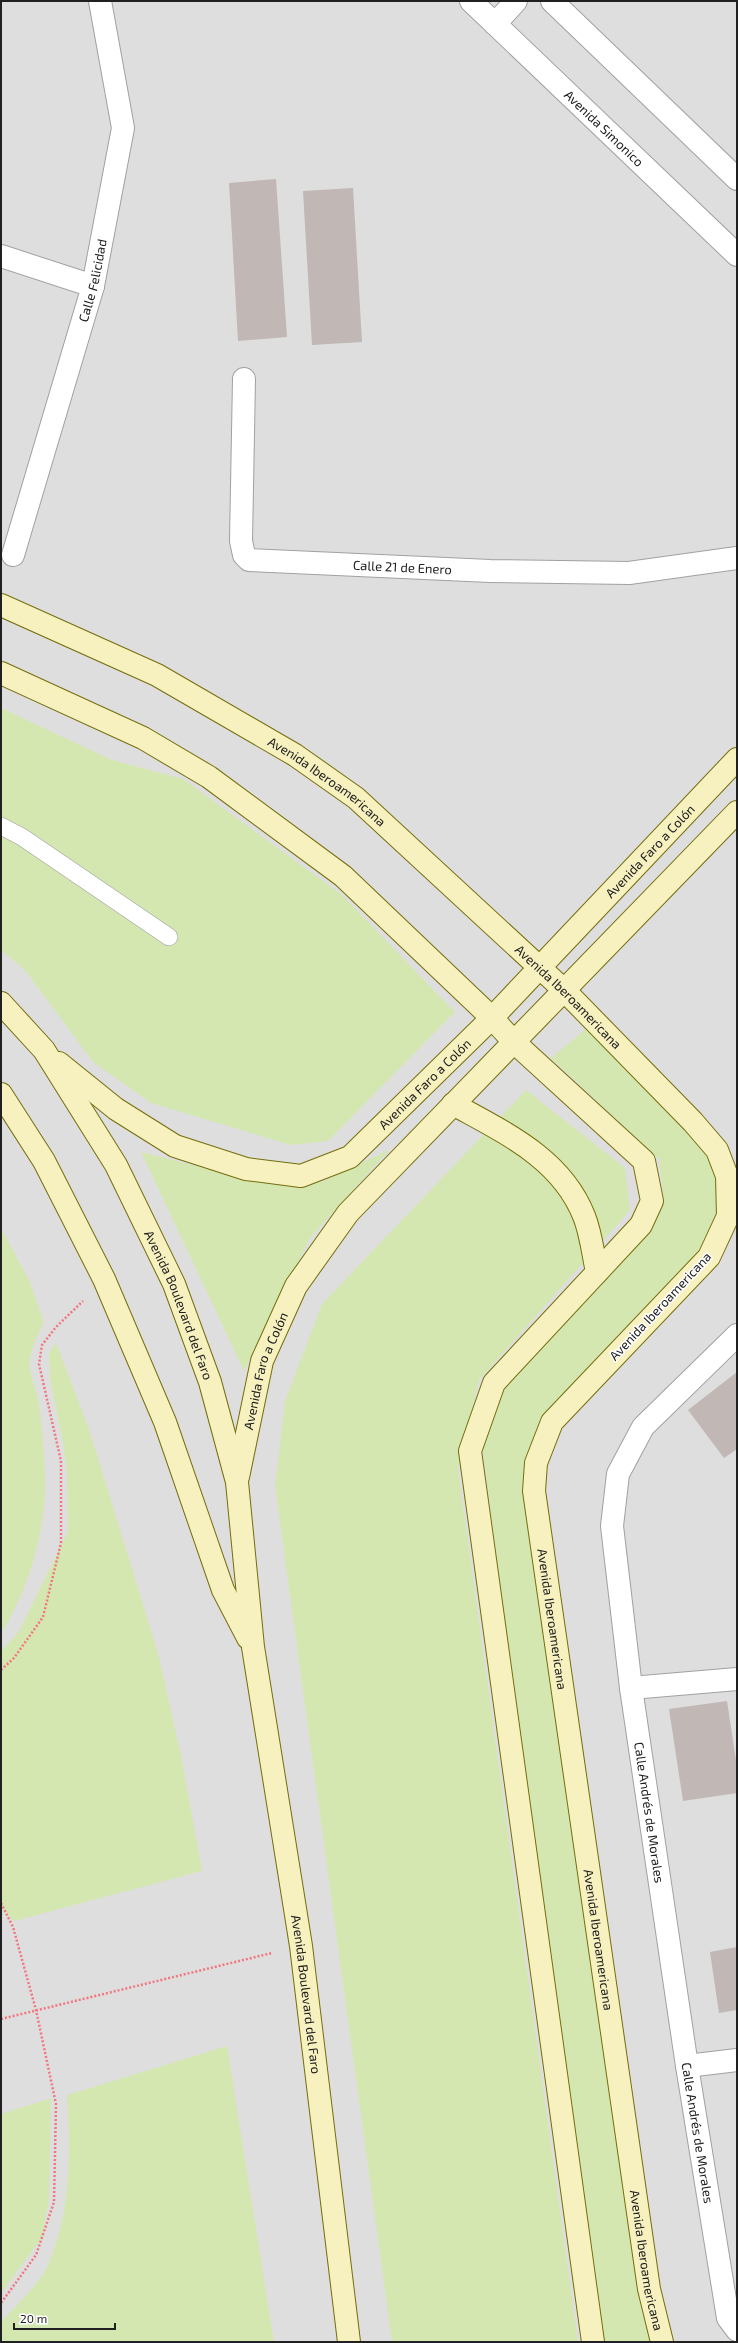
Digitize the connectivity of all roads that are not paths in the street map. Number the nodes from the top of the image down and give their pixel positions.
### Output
1 (100, 1) edge
2 (471, 1) edge
3 (516, 1) edge
4 (552, 1) edge
5 (495, 24) junction
6 (737, 178) edge
7 (1, 256) edge
8 (737, 256) edge
9 (92, 286) junction
10 (244, 379) dead end
11 (13, 555) dead end
12 (737, 558) edge
13 (1, 605) edge
14 (1, 673) edge
15 (737, 759) edge
16 (737, 812) edge
17 (1, 826) edge
18 (168, 937) dead end
19 (539, 967) junction
20 (565, 991) junction
21 (1, 1003) edge
22 (492, 1018) junction
23 (514, 1042) junction
24 (44, 1050) junction
25 (1, 1094) edge
26 (453, 1104) junction
27 (732, 1181) edge
28 (733, 1221) edge
29 (597, 1272) junction
30 (737, 1335) edge
31 (237, 1482) junction
32 (254, 1648) junction
33 (737, 1680) edge
34 (631, 1688) junction
35 (737, 2060) edge
36 (687, 2066) junction
37 (734, 2322) edge
38 (349, 2342) edge
39 (594, 2342) edge
40 (662, 2342) edge

1 - 9 street, Calle Felicidad
2 - 5 street, Avenida Simonico
3 - 5 street
4 - 6 street
5 - 8 street, Avenida Simonico
7 - 9 street
9 - 11 street, Calle Felicidad
10 - 12 street, Calle 21 de Enero
13 - 19 street, Avenida Iberoamericana
14 - 22 street
15 - 19 street, Avenida Faro a Colón
16 - 20 street, Avenida Faro a Colón
17 - 18 lane
19 - 20 street, Avenida Iberoamericana
19 - 22 street, Avenida Faro a Colón
20 - 23 street, Avenida Faro a Colón
20 - 27 street, Avenida Iberoamericana
21 - 24 street, Avenida Boulevard del Faro
22 - 23 street
22 - 24 street, Avenida Faro a Colón
23 - 26 street, Avenida Faro a Colón
23 - 29 street
24 - 31 street, Avenida Boulevard del Faro
25 - 32 street, Avenida Boulevard del Faro
26 - 29 street
26 - 31 street, Avenida Faro a Colón
27 - 28 street, Avenida Iberoamericana
28 - 40 street, Avenida Iberoamericana
29 - 39 street
30 - 34 street, Calle Andrés de Morales
31 - 32 street, Avenida Boulevard del Faro
32 - 38 street, Avenida Boulevard del Faro
33 - 34 street
34 - 36 street, Calle Andrés de Morales
35 - 36 street
36 - 37 street, Calle Andrés de Morales

